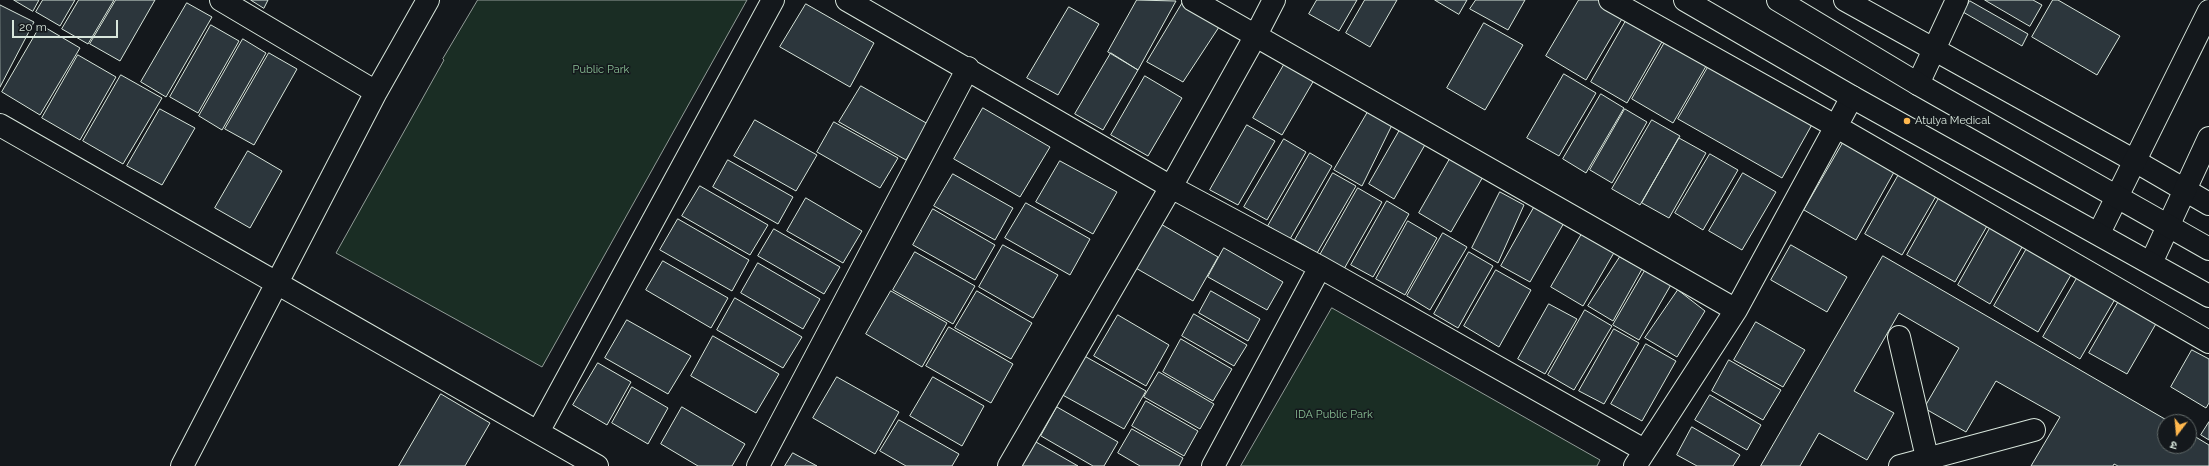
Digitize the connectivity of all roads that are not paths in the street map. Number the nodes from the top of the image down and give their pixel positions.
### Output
1 (221, 0) edge
2 (428, 0) edge
3 (773, 0) edge
4 (847, 0) edge
5 (1193, 0) edge
6 (1274, 0) edge
7 (1610, 0) edge
8 (1685, 0) edge
9 (1778, 0) edge
10 (1845, 0) edge
11 (1957, 0) edge
12 (2209, 11) edge
13 (1256, 36) junction
14 (1934, 51) junction
15 (968, 68) junction
16 (1918, 84) junction
17 (376, 92) junction
18 (1852, 97) junction
19 (0, 125) edge
20 (1836, 127) junction
21 (2209, 138) edge
22 (2135, 161) junction
23 (1171, 187) junction
24 (2185, 190) junction
25 (2117, 198) junction
26 (2209, 204) edge
27 (2168, 226) junction
28 (2099, 233) junction
29 (2209, 249) edge
30 (2151, 263) junction
31 (1320, 267) junction
32 (278, 283) junction
33 (2209, 296) edge
34 (1736, 310) junction
35 (1899, 337) dead end
36 (2209, 342) edge
37 (2034, 430) dead end
38 (538, 432) junction
39 (1640, 458) edge
40 (1928, 462) edge
41 (182, 466) edge
42 (597, 466) edge
43 (758, 466) edge
44 (1009, 466) edge
45 (1213, 466) edge
46 (1900, 466) edge

1 - 17 street
2 - 17 street
3 - 38 street
4 - 15 street
5 - 13 street
6 - 13 street
7 - 20 street
8 - 18 street
9 - 16 street
10 - 14 street
11 - 14 street
12 - 22 street
13 - 23 street
13 - 34 street
14 - 16 street
14 - 22 street
15 - 23 street
15 - 43 street
16 - 25 street
17 - 32 street
18 - 20 street
18 - 28 street
19 - 32 street
20 - 34 street
20 - 36 street
21 - 24 street
22 - 24 street
22 - 25 street
23 - 31 street
23 - 44 street
24 - 26 street
24 - 27 street
25 - 27 street
25 - 28 street
27 - 29 street
27 - 30 street
28 - 30 street
30 - 33 street
31 - 39 street
31 - 45 street
32 - 38 street
32 - 41 street
34 - 39 street
35 - 40 street
37 - 40 street
38 - 42 street
40 - 46 street

